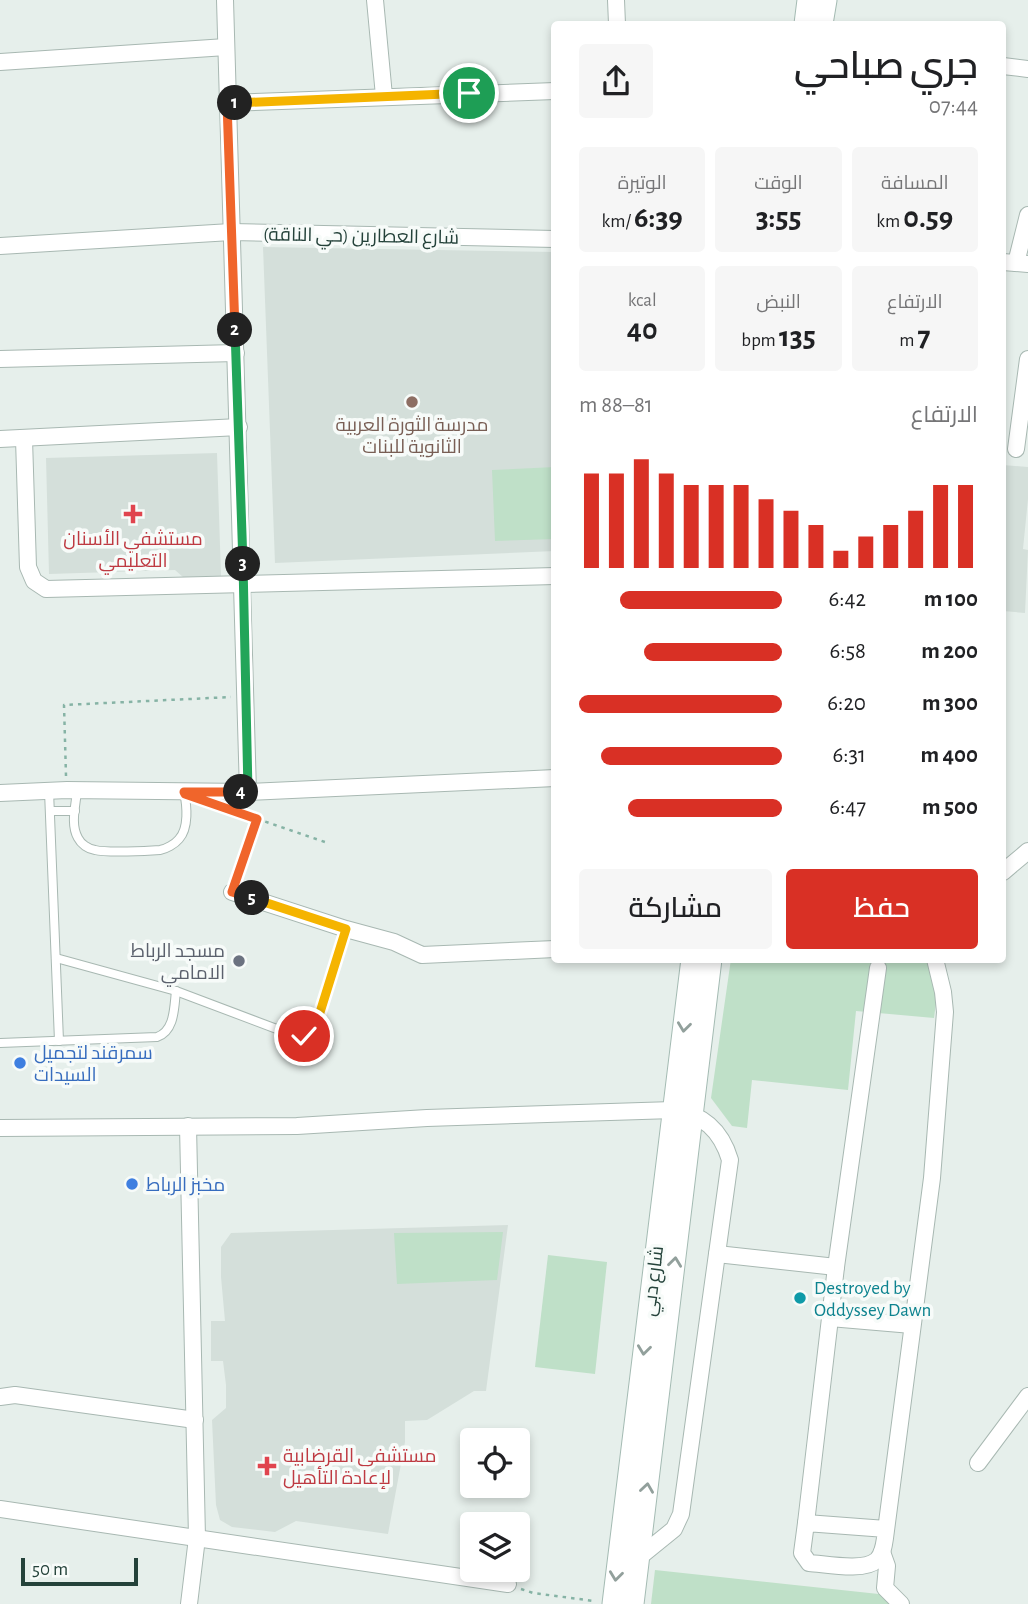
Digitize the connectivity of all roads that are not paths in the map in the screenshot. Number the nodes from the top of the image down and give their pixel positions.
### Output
1 (225, 0) edge
2 (375, 0) edge
3 (617, 0) edge
4 (808, 0) edge
5 (826, 0) edge
6 (617, 21) edge
7 (805, 21) edge
8 (822, 21) edge
9 (226, 47) junction
10 (0, 62) edge
11 (1006, 66) edge
12 (1028, 69) edge
13 (551, 91) edge
14 (384, 96) junction
15 (227, 103) junction
16 (1028, 215) edge
17 (231, 232) junction
18 (551, 239) edge
19 (0, 246) edge
20 (1016, 263) edge
21 (236, 353) junction
22 (0, 359) edge
23 (1027, 367) edge
24 (239, 427) junction
25 (0, 439) edge
26 (24, 439) junction
27 (1016, 449) dead end
28 (551, 576) edge
29 (244, 586) junction
30 (551, 778) edge
31 (72, 790) junction
32 (49, 791) junction
33 (184, 792) junction
34 (248, 792) junction
35 (0, 793) edge
36 (50, 811) junction
37 (75, 811) junction
38 (1028, 851) edge
39 (1006, 869) edge
40 (232, 892) road end
41 (346, 929) junction
42 (551, 949) edge
43 (56, 958) junction
44 (692, 963) edge
45 (710, 963) edge
46 (936, 963) edge
47 (878, 968) dead end
48 (176, 991) junction
49 (59, 1041) junction
50 (0, 1043) edge
51 (683, 1111) junction
52 (188, 1126) junction
53 (0, 1128) edge
54 (717, 1254) junction
55 (836, 1267) junction
56 (830, 1318) junction
57 (912, 1325) junction
58 (1028, 1396) edge
59 (0, 1397) edge
60 (195, 1420) junction
61 (978, 1463) dead end
62 (0, 1509) edge
63 (806, 1523) junction
64 (886, 1530) junction
65 (197, 1538) junction
66 (882, 1552) junction
67 (638, 1559) junction
68 (508, 1584) road end
69 (189, 1604) edge
70 (613, 1604) edge
71 (633, 1604) edge
72 (901, 1604) edge

1 - 9 street
2 - 14 street
3 - 6 street
4 - 7 street
5 - 8 street
9 - 10 street
9 - 15 street
11 - 12 street
13 - 14 street
14 - 15 street
15 - 17 street
16 - 20 street
17 - 18 street, شارع العطارين (حي الناقة)
17 - 19 street, شارع العطارين (حي الناقة)
17 - 21 street
21 - 22 street
21 - 24 street
23 - 27 street
24 - 26 street
24 - 29 street
25 - 26 street
26 - 29 street
28 - 29 street
29 - 34 street
30 - 34 street
31 - 32 street
31 - 33 street
31 - 37 lane
32 - 35 street
32 - 36 lane
33 - 34 street
33 - 37 lane
36 - 37 lane
36 - 43 lane
38 - 39 street
40 - 41 street
41 - 42 street
41 - 48 lane
43 - 48 lane
43 - 49 lane
44 -> 51 street, شارع دبي
45 - 51 street, شارع دبي
46 - 57 street
47 - 55 street
48 - 49 lane
49 - 50 lane
51 - 52 street
51 - 54 street
67 -> 51 street, شارع دبي
51 -> 70 street, شارع دبي
52 - 53 street
52 - 60 street
54 - 55 street
54 - 67 street
55 - 56 street
56 - 57 street
56 - 63 street
57 - 64 street
58 - 61 street
59 - 60 street
60 - 65 street
62 - 65 street
63 - 64 street
63 - 66 street
64 - 66 street
65 - 68 street
65 - 69 street
66 - 72 street
67 - 71 street, شارع دبي

